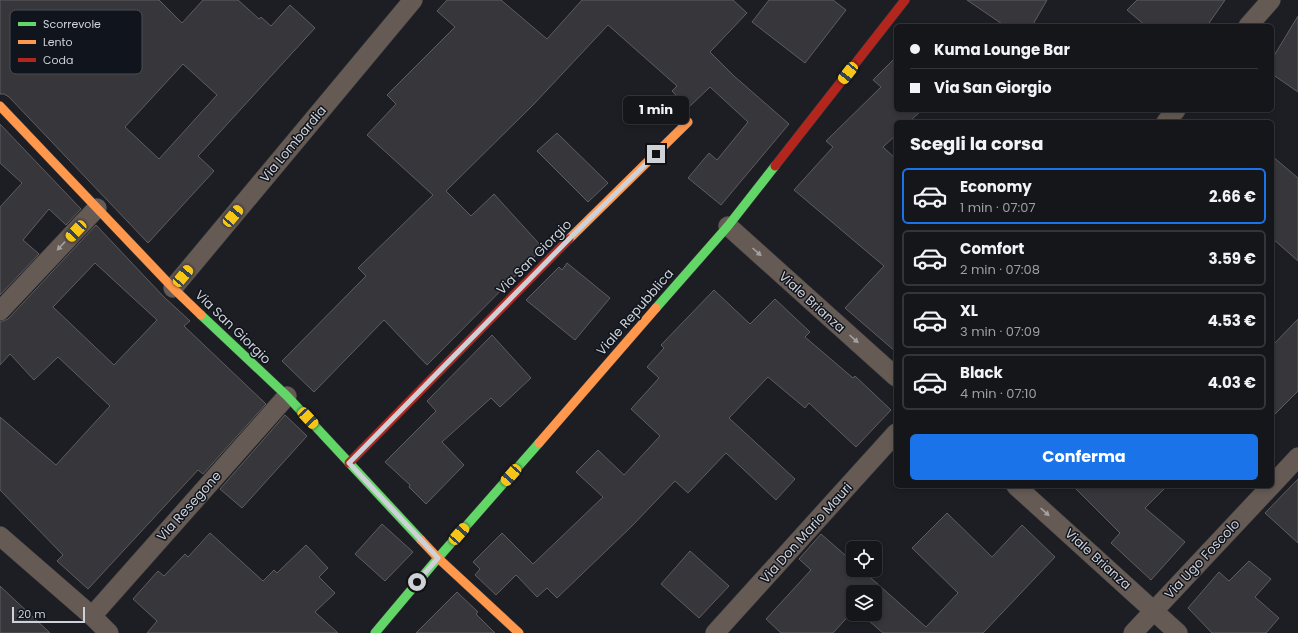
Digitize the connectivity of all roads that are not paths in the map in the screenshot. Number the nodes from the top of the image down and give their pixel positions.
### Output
1 (413, 0) edge
2 (905, 0) edge
3 (1271, 0) edge
4 (1250, 24) edge
5 (0, 106) edge
6 (1174, 112) edge
7 (1168, 120) edge
8 (688, 122) dead end
9 (97, 208) junction
10 (728, 226) junction
11 (173, 288) junction
12 (0, 311) edge
13 (894, 376) edge
14 (287, 396) junction
15 (894, 435) edge
16 (1298, 457) edge
17 (349, 463) junction
18 (1274, 483) edge
19 (1018, 488) edge
20 (1269, 488) edge
21 (0, 536) edge
22 (438, 558) junction
23 (1154, 610) junction
24 (92, 616) junction
25 (109, 633) edge
26 (375, 633) edge
27 (520, 633) edge
28 (715, 633) edge
29 (1133, 633) edge
30 (1178, 633) edge

1 - 11 street, Via Lombardia
2 - 10 street, Viale Repubblica
3 - 4 street
5 - 9 street, Via San Giorgio
6 - 7 street
8 - 17 street, Via San Giorgio
9 - 11 street, Via San Giorgio
9 -> 12 street
10 -> 13 street, Viale Brianza
10 - 22 street, Viale Repubblica
11 - 14 street, Via San Giorgio
14 - 17 street, Via San Giorgio
14 - 24 street, Via Resegone
15 - 28 street, Via Don Mario Mauri
16 - 18 street, Via Ugo Foscolo
17 - 22 street, Via San Giorgio
19 -> 23 street, Viale Brianza
20 - 23 street, Via Ugo Foscolo
21 - 24 street
22 - 26 street, Viale Repubblica
22 - 27 street, Via San Giorgio
23 - 29 street, Via Ugo Foscolo
23 - 30 street, Viale Brianza
24 - 25 street

